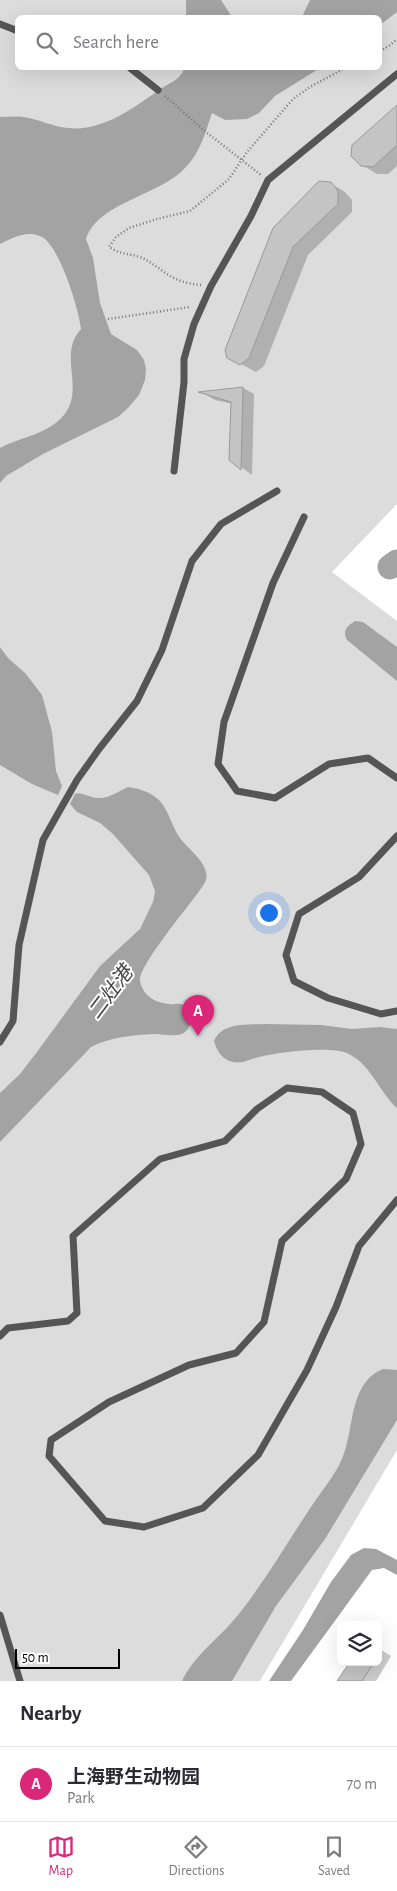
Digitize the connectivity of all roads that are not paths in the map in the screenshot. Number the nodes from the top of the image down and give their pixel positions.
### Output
1 (0, 24) edge
2 (15, 30) edge
3 (133, 70) edge
4 (397, 74) edge
5 (158, 90) road end
6 (174, 471) dead end
7 (277, 491) dead end
8 (304, 517) dead end
9 (397, 778) edge
10 (397, 836) edge
11 (397, 1011) edge
12 (0, 1042) edge
13 (397, 1200) edge
14 (0, 1336) edge
15 (0, 1616) edge
16 (20, 1681) edge

1 - 2 lane
3 - 5 lane
4 - 6 lane
7 - 12 lane
8 - 9 lane
10 - 11 lane
13 - 14 lane
15 - 16 lane

